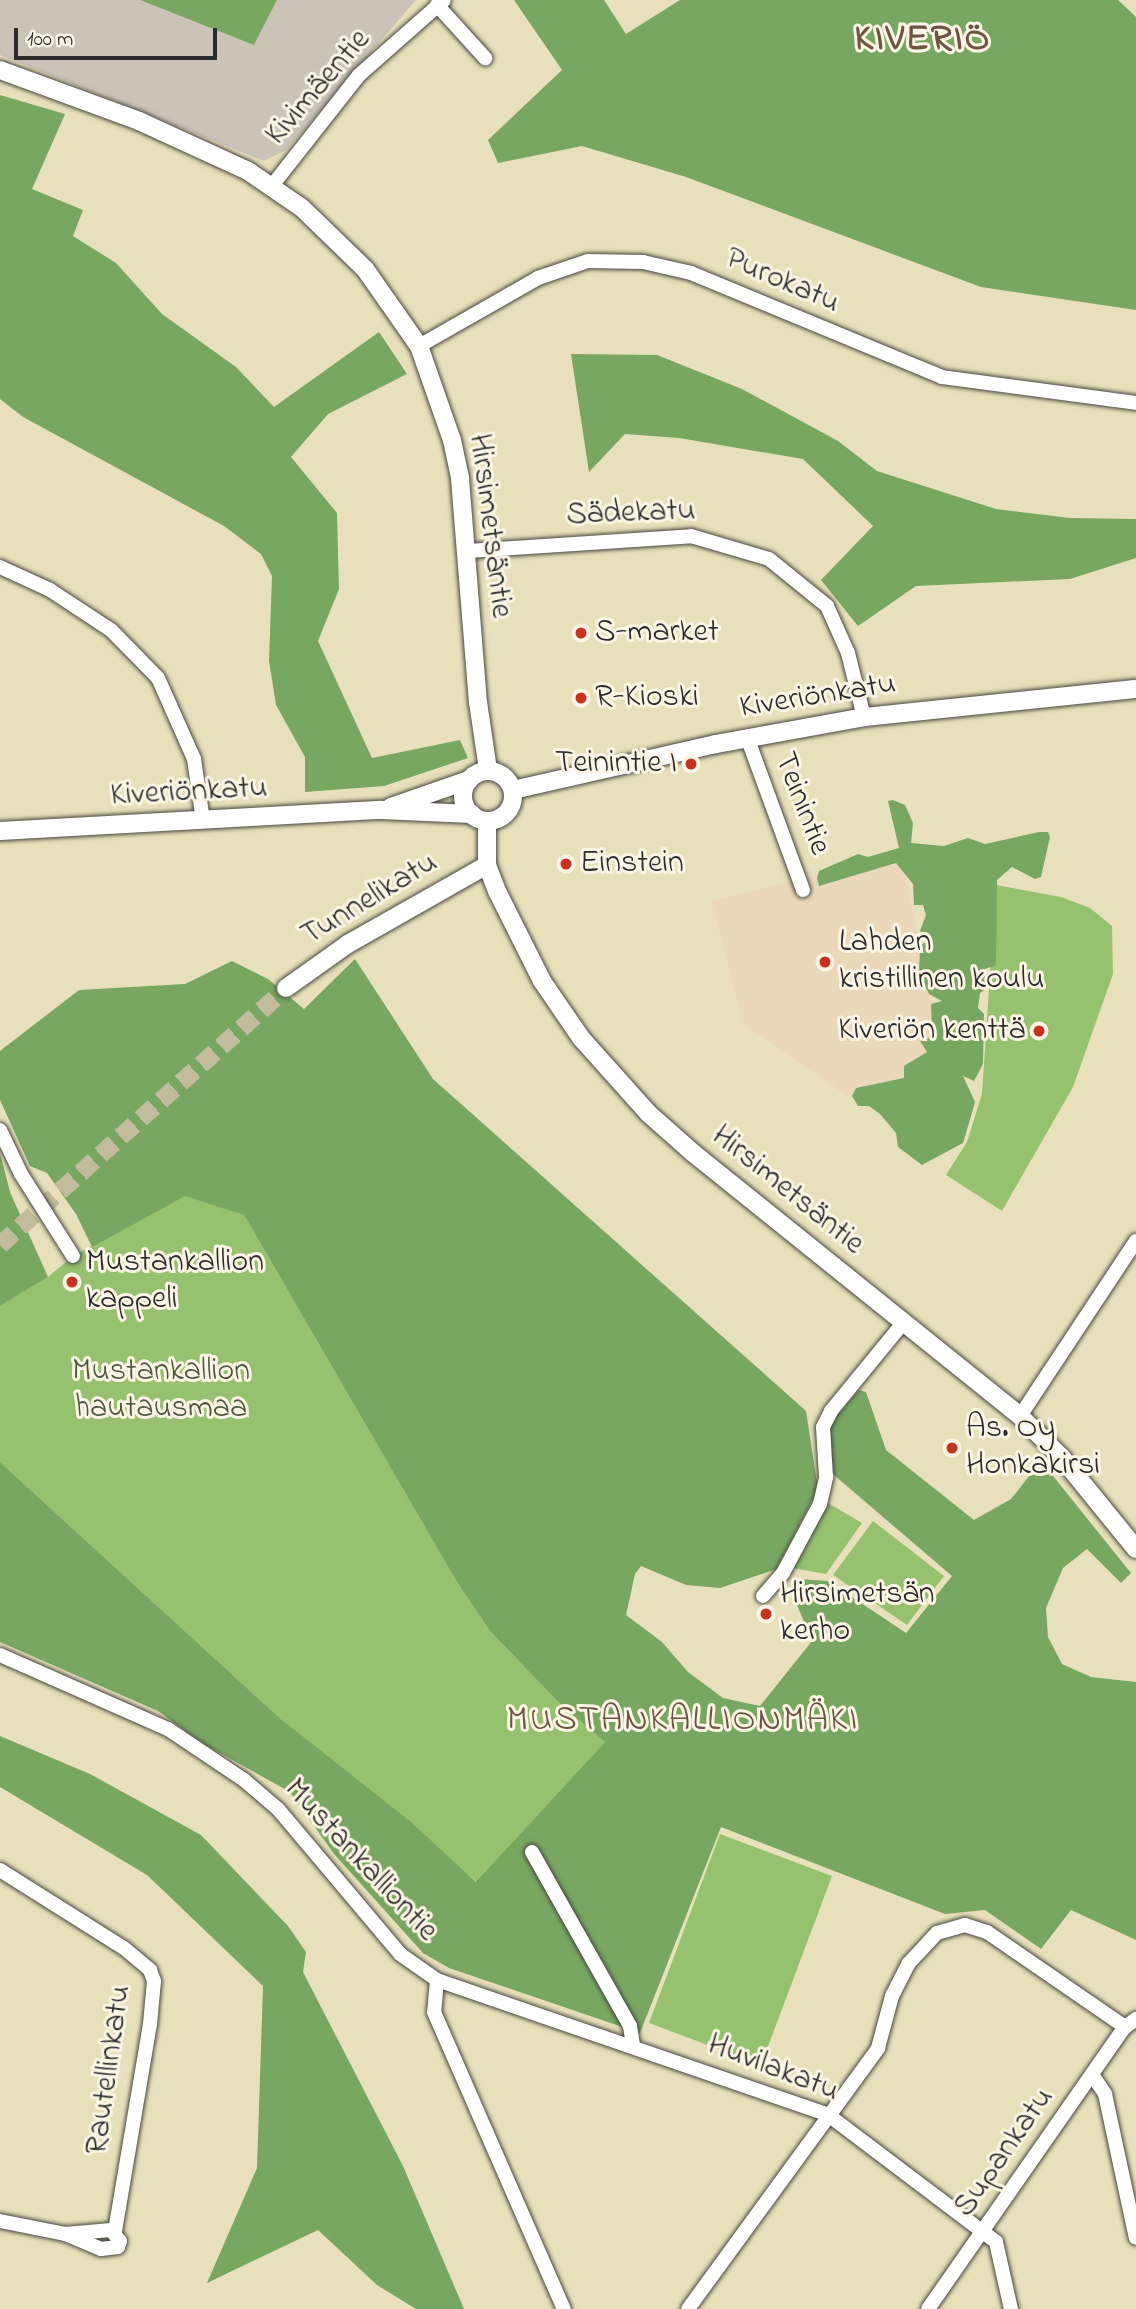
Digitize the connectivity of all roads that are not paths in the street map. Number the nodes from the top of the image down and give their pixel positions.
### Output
1 (440, 3) edge
2 (485, 58) dead end
3 (0, 70) edge
4 (271, 187) junction
5 (419, 346) junction
6 (1136, 403) edge
7 (468, 551) junction
8 (0, 567) edge
9 (1136, 689) edge
10 (864, 717) junction
11 (747, 737) junction
12 (488, 770) junction
13 (469, 780) junction
14 (513, 790) junction
15 (381, 810) junction
16 (480, 818) junction
17 (203, 821) junction
18 (0, 831) edge
19 (487, 865) junction
20 (803, 890) dead end
21 (286, 988) tunnel mouth
22 (0, 1130) edge
23 (1136, 1241) edge
24 (73, 1256) dead end
25 (903, 1323) junction
26 (1020, 1416) junction
27 (1136, 1549) edge
28 (763, 1596) dead end
29 (0, 1656) edge
30 (532, 1852) dead end
31 (0, 1870) edge
32 (437, 1980) junction
33 (1130, 2023) edge
34 (633, 2046) junction
35 (1093, 2076) junction
36 (827, 2114) junction
37 (0, 2221) edge
38 (983, 2232) junction
39 (1136, 2238) edge
40 (564, 2309) edge
41 (688, 2309) edge
42 (928, 2309) edge
43 (1011, 2309) edge

1 - 2 street
1 - 4 street, Kivimäentie
3 - 4 street, Hirsimetsäntie
4 - 5 street, Hirsimetsäntie
5 - 6 street, Purokatu
5 - 7 street, Hirsimetsäntie
7 - 10 street, Sädekatu
7 - 12 street, Hirsimetsäntie
8 - 17 street
9 - 10 street, Kiveriönkatu
10 - 11 street, Kiveriönkatu
11 - 14 street, Kiveriönkatu
11 - 20 street, Teinintie
12 - 13 street
12 - 14 street
13 - 15 street, Kiveriönkatu
13 - 16 street
14 - 16 street
15 - 16 street, Kiveriönkatu
15 - 17 street, Kiveriönkatu
16 - 19 street, Hirsimetsäntie
17 - 18 street, Kiveriönkatu
19 - 21 street, Tunnelikatu
19 - 25 street, Hirsimetsäntie
22 - 24 street
23 - 26 street
25 - 26 street, Hirsimetsäntie
25 - 28 street
26 - 27 street, Hirsimetsäntie
29 - 32 street, Mustankalliontie
30 - 34 street
31 - 37 street, Rautellinkatu
32 - 34 street, Huvilakatu
32 - 40 street, Mustankalliontie
33 - 35 street, Supankatu
33 - 36 street
34 - 36 street, Huvilakatu
35 - 38 street, Supankatu
35 - 39 street
36 - 38 street, Huvilakatu
36 - 41 street
38 - 42 street, Supankatu
38 - 43 street, Huvilakatu

